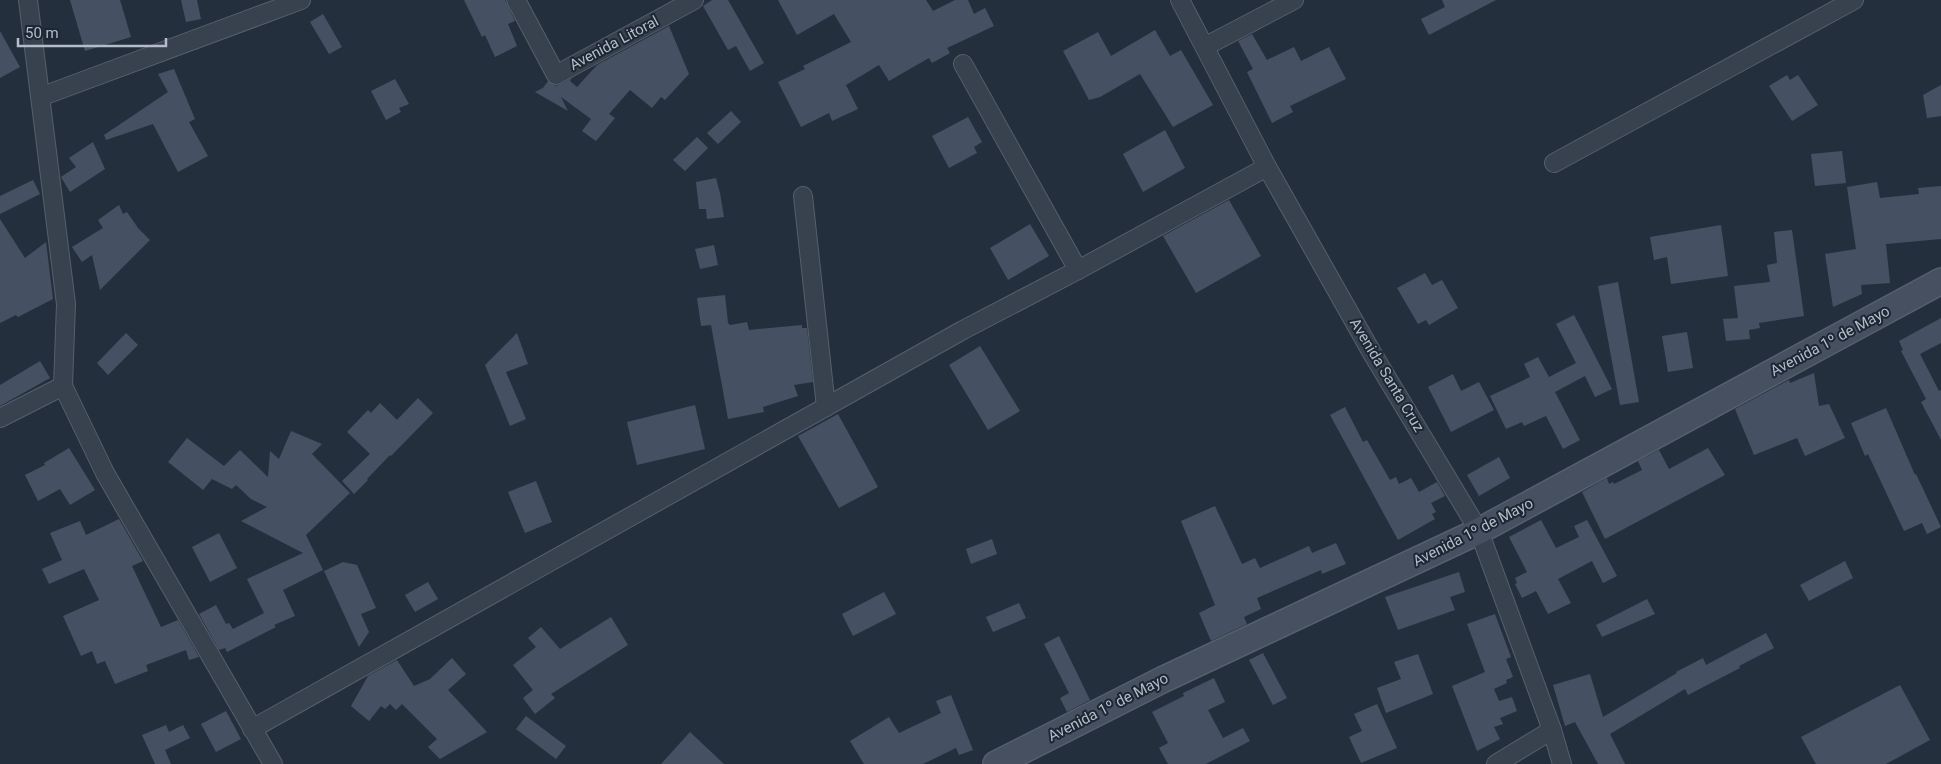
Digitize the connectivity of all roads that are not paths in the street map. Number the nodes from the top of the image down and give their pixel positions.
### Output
1 (28, 0) edge
2 (301, 0) edge
3 (516, 0) edge
4 (694, 0) edge
5 (1180, 0) edge
6 (1294, 0) edge
7 (1854, 0) edge
8 (1206, 46) junction
9 (963, 64) dead end
10 (40, 97) junction
11 (1554, 163) dead end
12 (1267, 167) junction
13 (803, 196) dead end
14 (1078, 270) junction
15 (1941, 281) edge
16 (63, 386) junction
17 (826, 406) junction
18 (0, 418) edge
19 (1479, 531) junction
20 (252, 729) junction
21 (1552, 730) junction
22 (273, 764) edge
23 (996, 764) edge
24 (1496, 764) edge
25 (1562, 764) edge

1 - 10 street
2 - 10 street
3 - 4 street, Avenida Litoral
5 - 8 street, Avenida Santa Cruz
6 - 8 street
7 - 11 street
8 - 12 street, Avenida Santa Cruz
9 - 14 street
10 - 16 street
12 - 14 street
12 - 19 street, Avenida Santa Cruz
13 - 17 street
14 - 17 street
15 - 19 main road, Avenida 1º de Mayo
16 - 18 street
16 - 20 street
17 - 20 street
19 - 21 street, Avenida Santa Cruz
19 - 23 main road, Avenida 1º de Mayo
20 - 22 street
21 - 24 street
21 - 25 street, Avenida Santa Cruz

